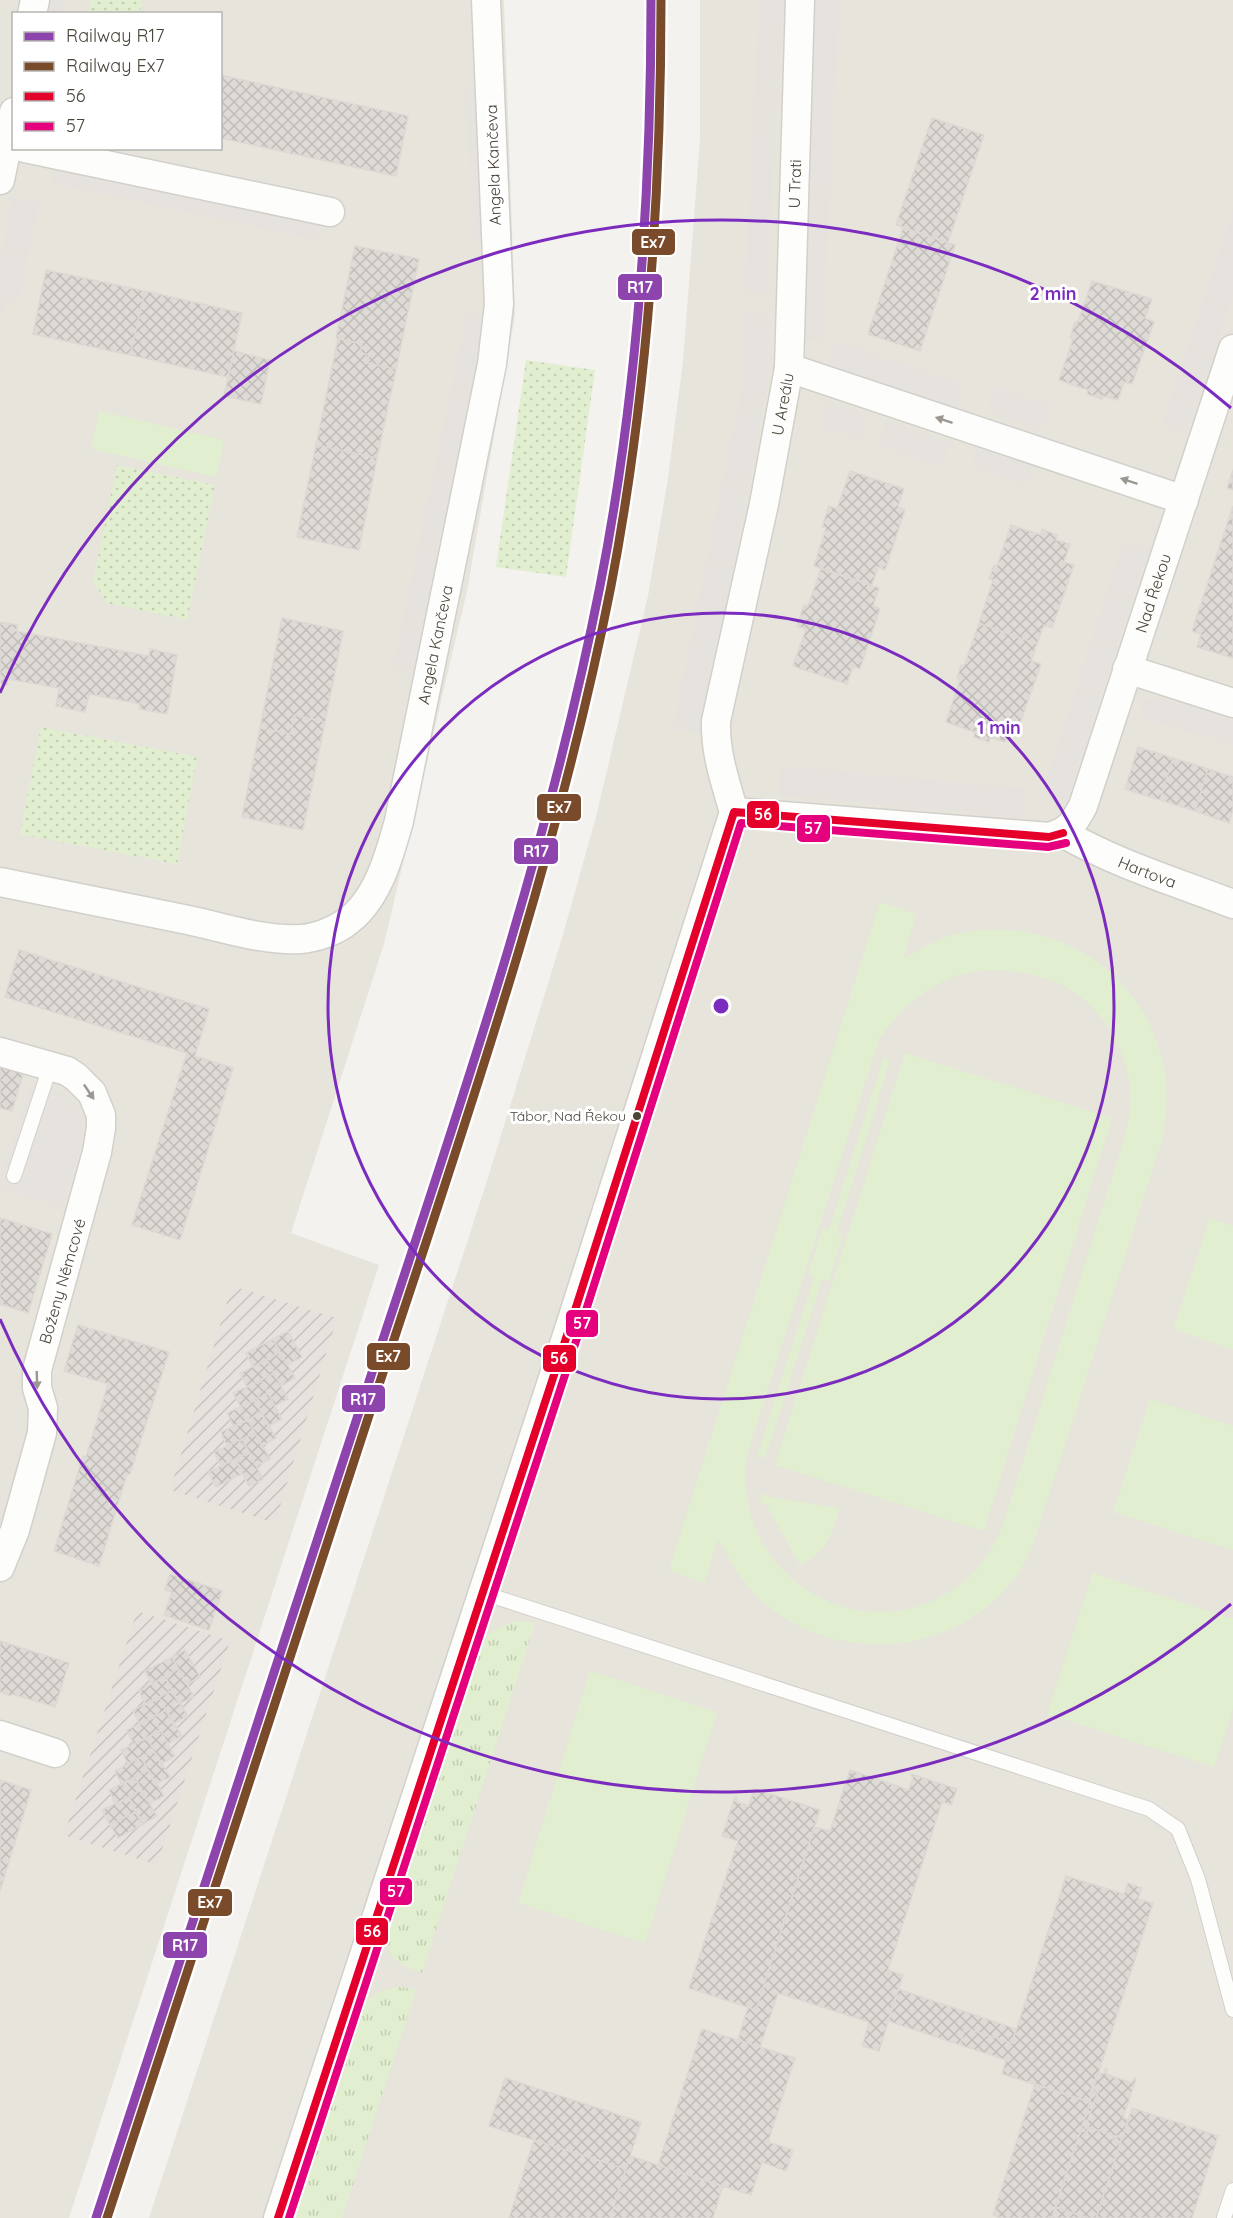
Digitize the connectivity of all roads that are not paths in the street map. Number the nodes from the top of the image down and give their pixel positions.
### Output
1 (486, 0) edge
2 (800, 0) edge
3 (13, 150) edge
4 (34, 150) edge
5 (0, 180) edge
6 (330, 212) dead end
7 (1233, 349) edge
8 (789, 368) junction
9 (1185, 500) junction
10 (1126, 669) junction
11 (1233, 704) edge
12 (734, 812) junction
13 (1064, 833) junction
14 (0, 882) edge
15 (1233, 904) edge
16 (0, 1052) edge
17 (50, 1066) junction
18 (14, 1176) dead end
19 (0, 1567) edge
20 (483, 1593) junction
21 (0, 1735) edge
22 (55, 1753) dead end
23 (1233, 2010) edge
24 (1233, 2190) edge
25 (278, 2218) edge
26 (1224, 2218) edge

1 - 14 street, Angela Kančeva
2 - 8 street, U Trati
3 - 5 street
4 - 6 street
7 - 9 street, Nad Řekou
9 -> 8 street, U Areálu
8 - 12 street, U Areálu
9 - 10 street, Nad Řekou
10 - 11 street
10 - 13 street, Nad Řekou
12 - 13 street
12 - 20 street
13 - 15 street, Hartova
16 - 17 street, Boženy Němcové
17 - 18 lane
17 -> 19 street, Boženy Němcové
20 - 23 lane
20 - 25 street
21 - 22 street
24 - 26 lane

